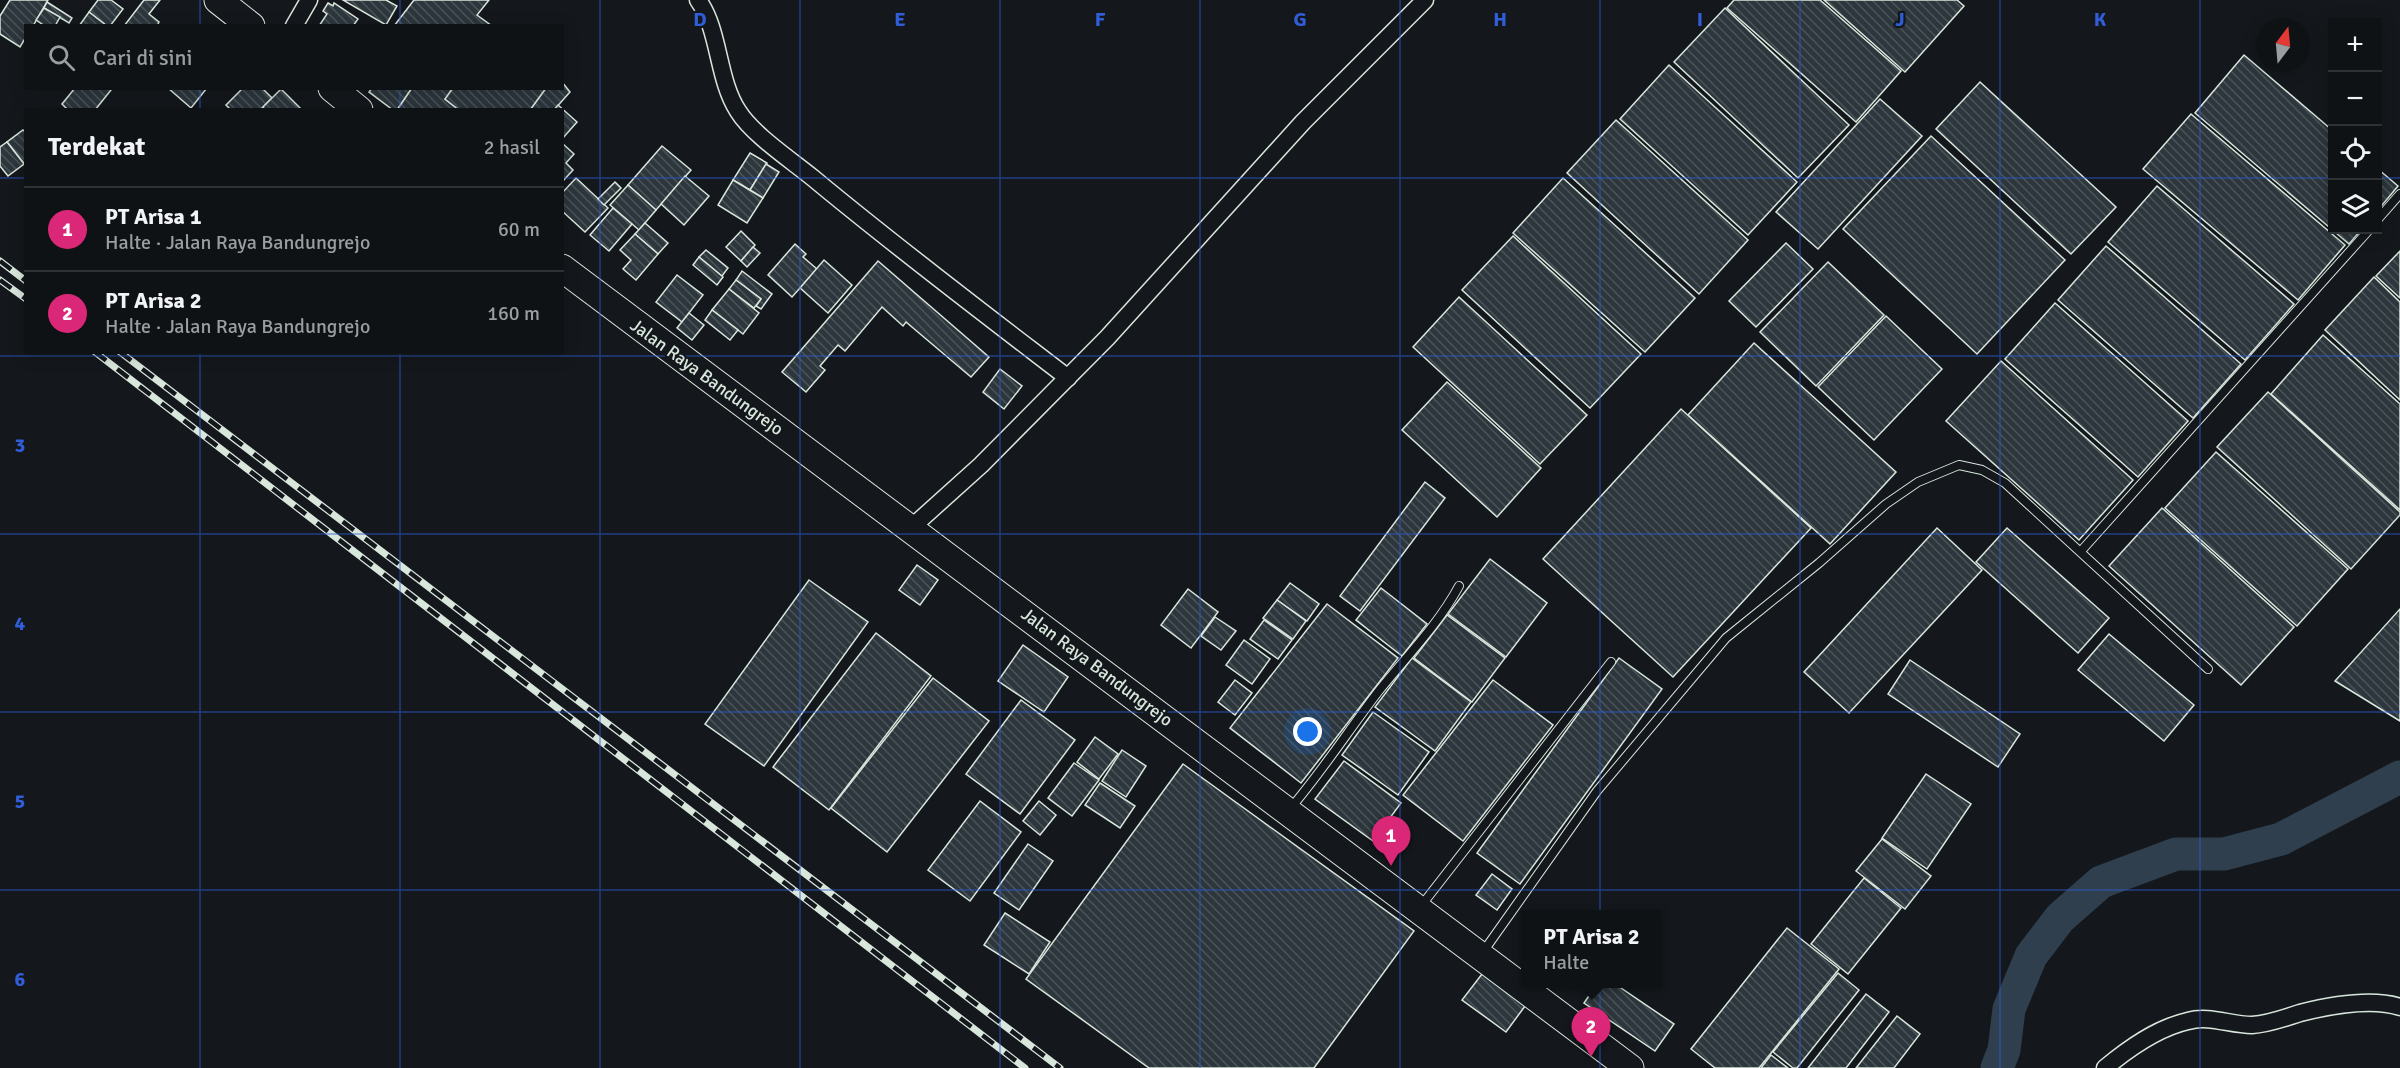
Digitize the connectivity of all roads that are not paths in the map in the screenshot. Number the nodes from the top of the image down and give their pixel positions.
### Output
1 (218, 0) edge
2 (309, 0) edge
3 (698, 0) edge
4 (1425, 0) edge
5 (248, 24) edge
6 (295, 24) edge
7 (334, 90) edge
8 (357, 108) edge
9 (2400, 194) edge
10 (2382, 214) edge
11 (2364, 234) edge
12 (564, 269) edge
13 (1068, 378) junction
14 (911, 528) junction
15 (2081, 551) junction
16 (1460, 586) dead end
17 (1611, 662) dead end
18 (2208, 669) dead end
19 (1288, 810) junction
20 (1419, 909) junction
21 (1481, 955) junction
22 (1521, 985) edge
23 (1525, 988) edge
24 (2400, 1007) edge
25 (1630, 1068) edge
26 (2105, 1068) edge

1 - 5 main road
2 - 6 street
3 - 13 street
4 - 13 street
7 - 8 main road
9 - 10 lane
11 - 15 lane
12 - 14 main road, Jalan Raya Bandungrejo
13 - 14 street
14 - 19 main road, Jalan Raya Bandungrejo
15 - 18 lane
15 - 21 lane
16 - 19 lane
17 - 20 lane
19 - 20 main road, Jalan Raya Bandungrejo
20 - 21 main road, Jalan Raya Bandungrejo
21 - 22 main road, Jalan Raya Bandungrejo
23 - 25 main road, Jalan Raya Bandungrejo
24 - 26 street

